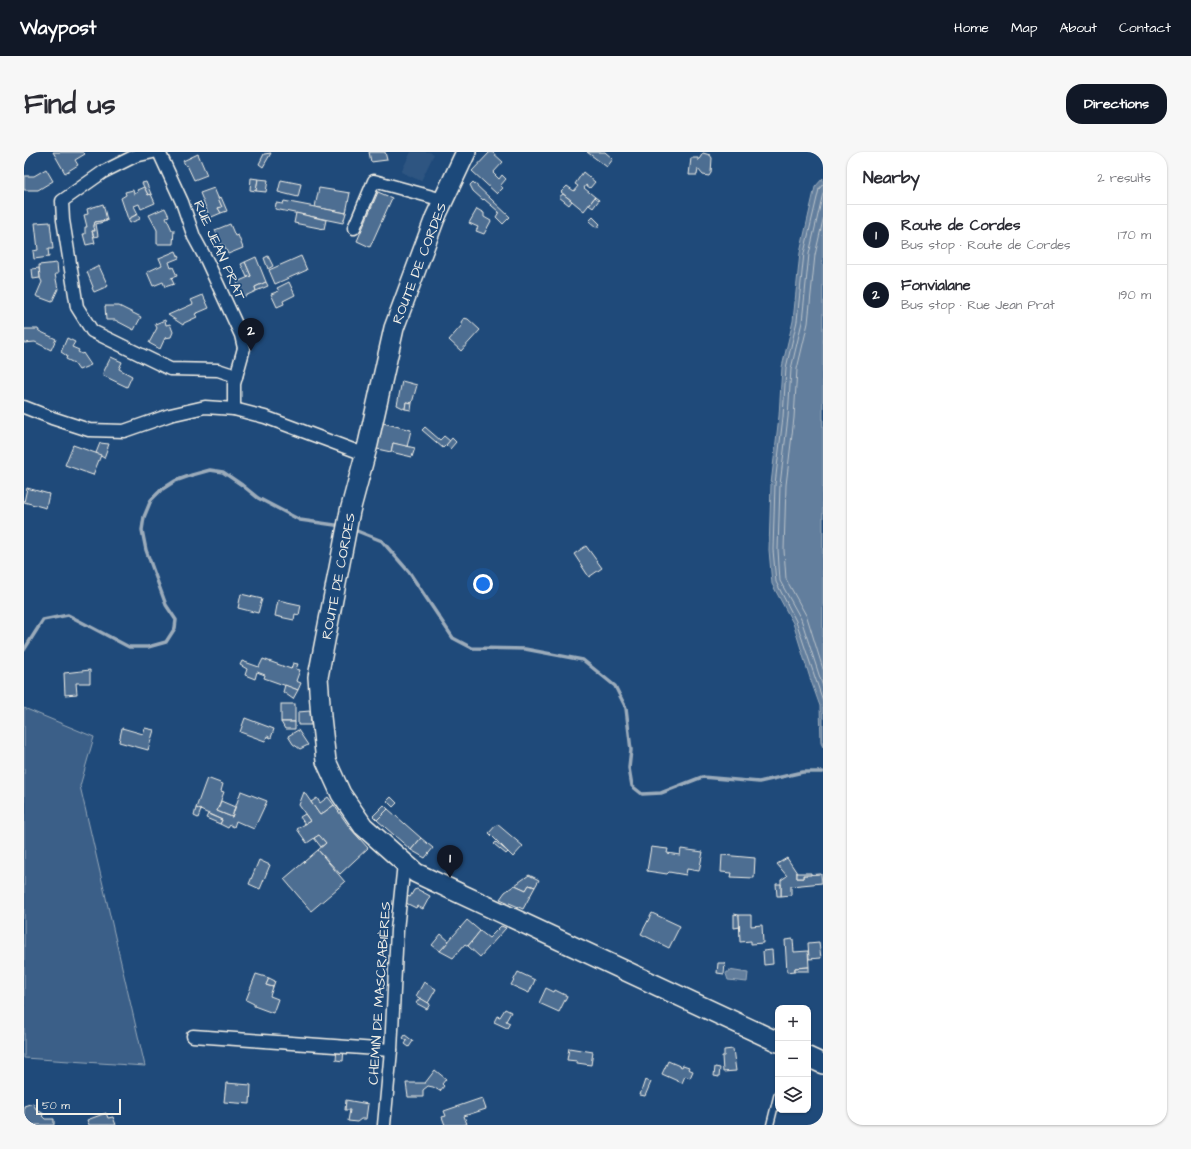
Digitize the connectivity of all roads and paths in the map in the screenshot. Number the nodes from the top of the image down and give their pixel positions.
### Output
1 (153, 152) edge
2 (159, 152) edge
3 (466, 152) edge
4 (444, 200) junction
5 (354, 228) dead end
6 (236, 376) junction
7 (24, 407) edge
8 (234, 409) junction
9 (364, 454) junction
10 (404, 863) junction
11 (193, 1036) dead end
12 (776, 1041) edge
13 (391, 1050) junction
14 (811, 1058) edge
15 (823, 1064) edge
16 (775, 1105) edge
17 (384, 1125) edge
18 (770, 1125) edge

1 - 6 street
2 - 6 street, RUE JEAN PRAT
3 - 4 main road, ROUTE DE CORDES
4 - 5 street
4 - 9 main road, ROUTE DE CORDES
6 - 8 street, RUE JEAN PRAT
7 - 8 street
8 - 9 street
9 - 10 main road, ROUTE DE CORDES
10 - 12 main road, ROUTE DE CORDES
10 - 13 street, CHEMIN DE MASCRABIÈRES
11 - 13 street
13 - 17 street, CHEMIN DE MASCRABIÈRES
14 - 15 main road
16 - 18 lane

